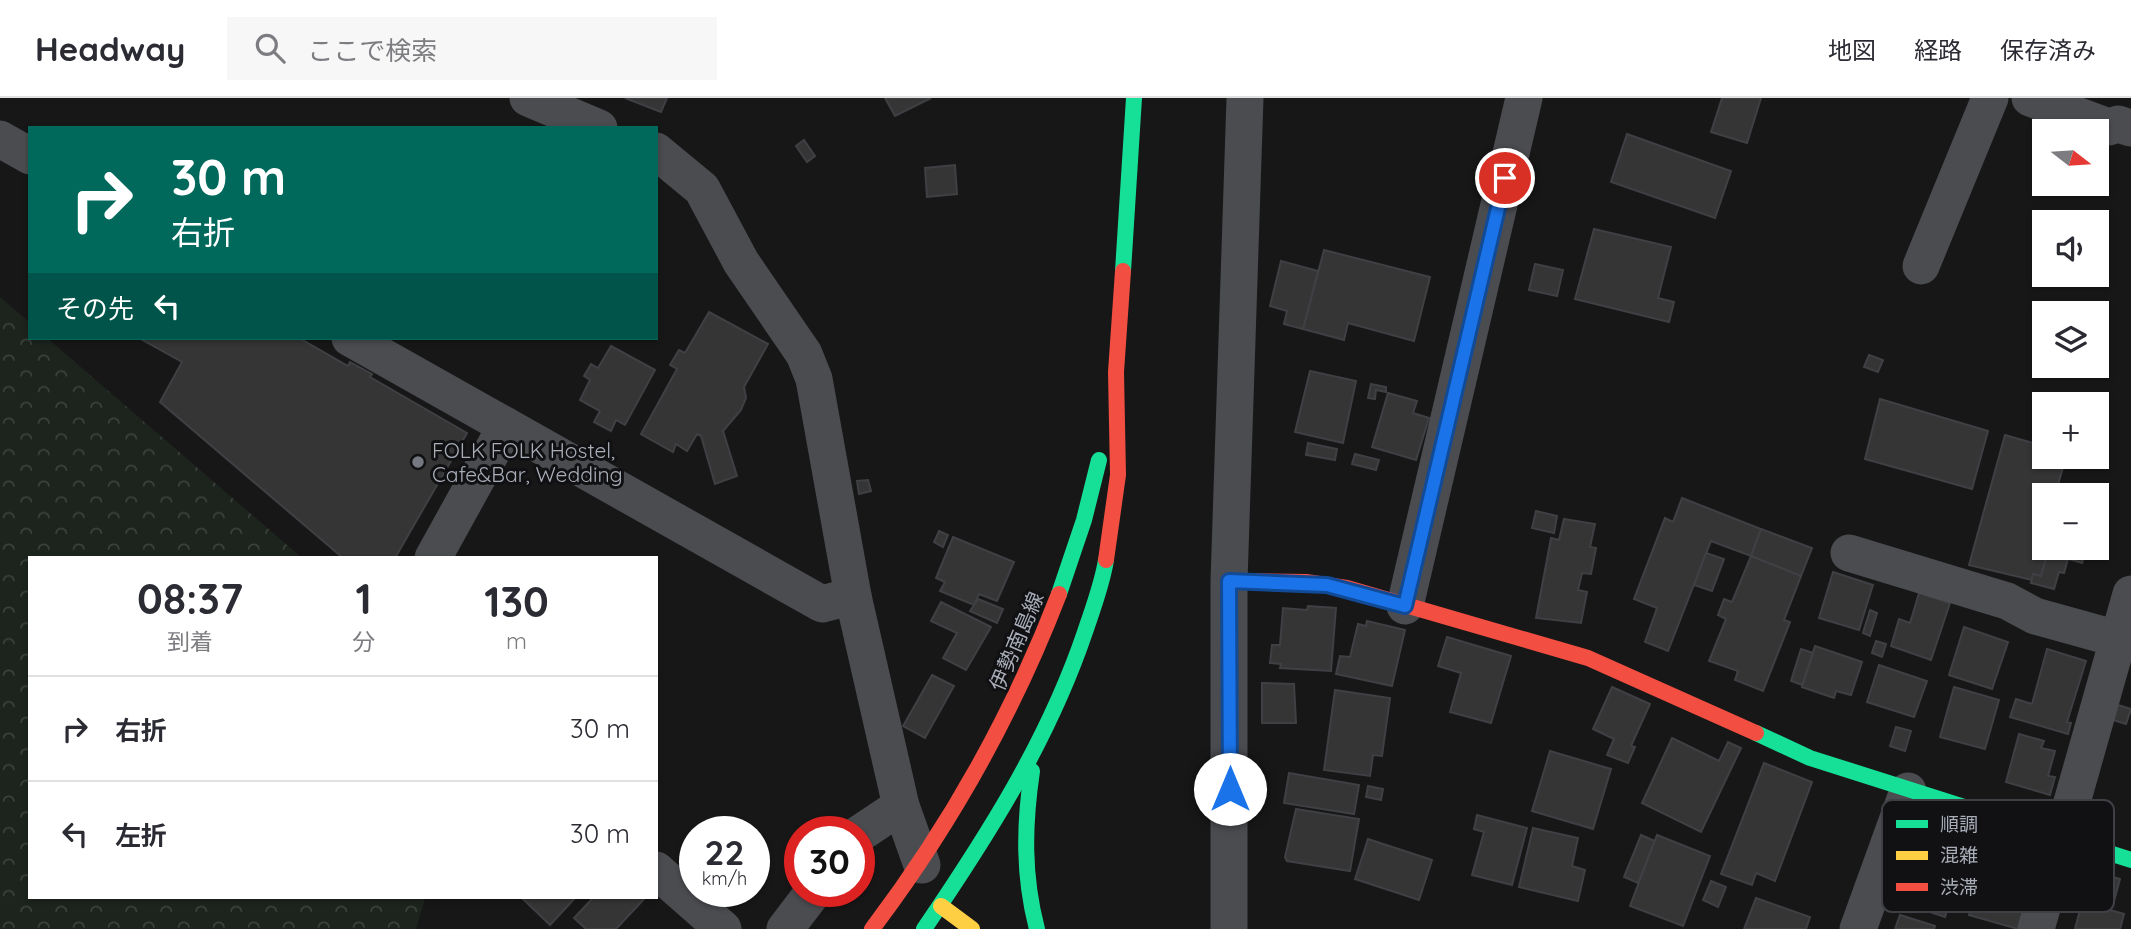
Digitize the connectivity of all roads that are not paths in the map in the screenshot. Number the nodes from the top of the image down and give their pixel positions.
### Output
1 (528, 98) edge
2 (1134, 98) edge
3 (1245, 98) edge
4 (1524, 98) edge
5 (1990, 98) edge
6 (2030, 98) edge
7 (594, 126) edge
8 (2131, 128) edge
9 (0, 139) edge
10 (658, 153) edge
11 (28, 155) edge
12 (1921, 266) dead end
13 (354, 340) edge
14 (1116, 372) junction
15 (506, 426) junction
16 (1849, 553) dead end
17 (434, 556) edge
18 (1229, 581) junction
19 (2131, 594) edge
20 (853, 596) junction
21 (1405, 606) junction
22 (2118, 639) junction
23 (1035, 752) junction
24 (1908, 791) junction
25 (1905, 800) edge
26 (1936, 800) edge
27 (2072, 800) edge
28 (901, 806) junction
29 (875, 823) edge
30 (2114, 855) edge
31 (2131, 860) edge
32 (1882, 863) edge
33 (922, 864) junction
34 (658, 872) edge
35 (941, 905) junction
36 (802, 907) edge
37 (2040, 912) edge
38 (723, 929) edge
39 (785, 929) edge
40 (872, 929) edge
41 (924, 929) edge
42 (947, 929) edge
43 (972, 929) edge
44 (1037, 929) edge
45 (1229, 929) edge
46 (1858, 929) edge
47 (2035, 929) edge

1 - 7 street
2 - 14 main road, 伊勢南島線
3 - 18 street
4 - 21 street
5 - 12 street
6 - 8 street
9 - 11 street
10 - 20 street
13 - 15 street
14 - 23 main road, 伊勢南島線
14 - 33 main road, 伊勢南島線
15 - 17 street
15 - 20 street
16 - 22 street
18 - 21 main road
18 - 45 street
19 - 22 street
20 - 28 street
21 - 24 main road
22 - 27 street
23 - 35 main road, 伊勢南島線
23 - 44 main road
24 - 25 street
24 - 26 main road
28 - 29 street
28 - 33 street
30 - 31 main road
32 - 46 street
33 - 35 main road
33 - 40 main road, 伊勢南島線
34 - 38 street
35 - 41 main road, 伊勢南島線
35 - 42 main road
35 - 43 main road
36 - 39 street
37 - 47 street

